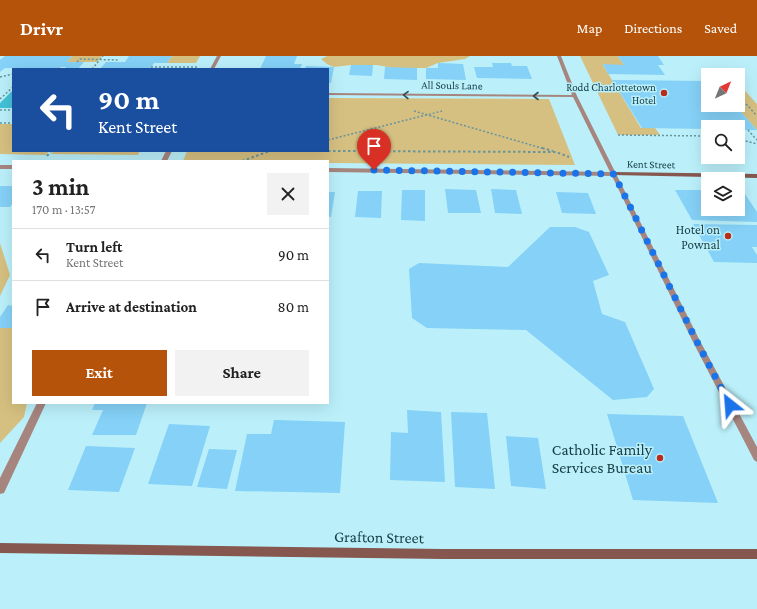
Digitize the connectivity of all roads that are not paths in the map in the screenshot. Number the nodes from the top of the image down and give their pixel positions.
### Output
1 (219, 56) edge
2 (559, 56) edge
3 (213, 68) edge
4 (329, 94) edge
5 (575, 96) junction
6 (0, 167) edge
7 (12, 167) edge
8 (329, 170) edge
9 (614, 174) junction
10 (757, 176) edge
11 (42, 404) edge
12 (757, 457) edge
13 (0, 488) edge
14 (0, 548) edge
15 (757, 554) edge

1 - 3 street
2 - 5 street
5 -> 4 street, All Souls Lane
5 - 9 street
6 - 7 street
8 - 9 street, Kent Street
9 - 10 street, Kent Street
9 - 12 street
11 - 13 street
14 - 15 street, Grafton Street

